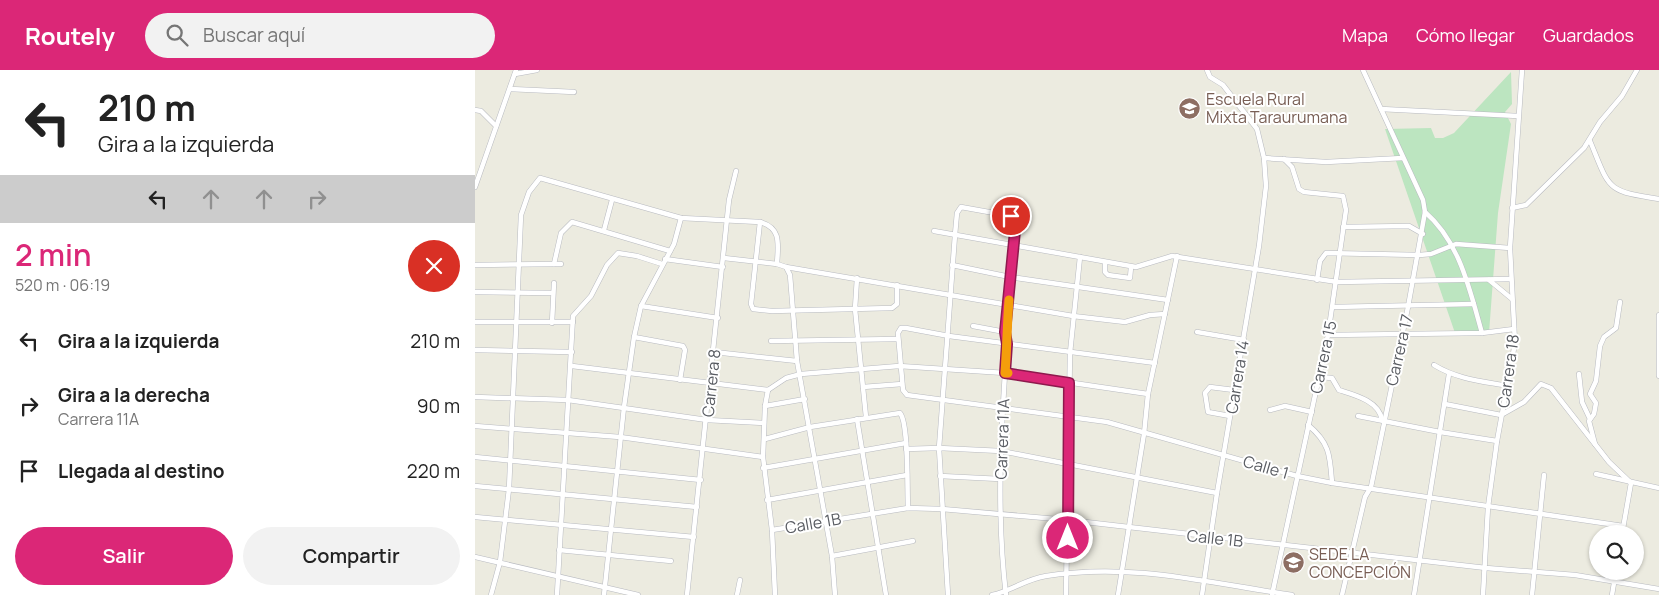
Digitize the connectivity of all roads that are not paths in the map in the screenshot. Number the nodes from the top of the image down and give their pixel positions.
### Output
1 (537, 70) edge
2 (1207, 70) edge
3 (1363, 70) edge
4 (1522, 70) edge
5 (1637, 70) edge
6 (516, 72) edge
7 (510, 89) junction
8 (575, 92) dead end
9 (475, 110) edge
10 (1381, 110) junction
11 (1518, 116) junction
12 (496, 126) junction
13 (1590, 141) junction
14 (1264, 158) junction
15 (1403, 158) junction
16 (1285, 159) junction
17 (736, 171) dead end
18 (475, 187) edge
19 (1659, 199) edge
20 (613, 200) junction
21 (1511, 208) junction
22 (1425, 212) junction
23 (681, 218) junction
24 (728, 220) junction
25 (760, 222) junction
26 (1343, 228) junction
27 (604, 230) junction
28 (934, 231) dead end
29 (1423, 234) junction
30 (955, 235) junction
31 (1452, 245) junction
32 (1013, 247) junction
33 (1510, 248) junction
34 (670, 251) junction
35 (1341, 255) junction
36 (1419, 255) junction
37 (1177, 256) junction
38 (1080, 257) junction
39 (724, 258) junction
40 (755, 260) junction
41 (663, 262) junction
42 (1105, 262) junction
43 (554, 264) junction
44 (561, 264) dead end
45 (777, 264) junction
46 (952, 264) junction
47 (475, 265) edge
48 (517, 265) junction
49 (723, 267) junction
50 (786, 267) junction
51 (1131, 267) junction
52 (1255, 270) junction
53 (1010, 277) junction
54 (857, 278) junction
55 (1511, 279) junction
56 (1317, 280) junction
57 (1466, 280) junction
58 (1489, 280) junction
59 (1413, 281) junction
60 (1337, 282) junction
61 (554, 283) dead end
62 (897, 284) junction
63 (1076, 287) junction
64 (475, 292) edge
65 (517, 292) junction
66 (553, 293) junction
67 (951, 295) junction
68 (1512, 299) junction
69 (1168, 300) junction
70 (1620, 302) dead end
71 (1474, 304) junction
72 (641, 306) junction
73 (1008, 306) junction
74 (1333, 307) junction
75 (1408, 307) junction
76 (855, 309) junction
77 (792, 311) junction
78 (1165, 314) junction
79 (1659, 315) edge
80 (1073, 316) junction
81 (718, 318) junction
82 (475, 322) edge
83 (515, 322) junction
84 (573, 322) junction
85 (552, 323) junction
86 (973, 326) dead end
87 (1515, 329) junction
88 (1005, 332) junction
89 (1197, 332) dead end
90 (1483, 333) junction
91 (1401, 334) junction
92 (1328, 335) junction
93 (949, 336) junction
94 (634, 337) junction
95 (859, 338) junction
96 (898, 338) junction
97 (1244, 340) junction
98 (771, 341) dead end
99 (795, 341) junction
100 (1007, 344) junction
101 (475, 350) edge
102 (514, 350) junction
103 (573, 352) junction
104 (714, 352) junction
105 (1070, 353) junction
106 (797, 361) junction
107 (1155, 363) junction
108 (1659, 363) edge
109 (1434, 365) dead end
110 (572, 366) junction
111 (899, 366) junction
112 (861, 369) junction
113 (946, 370) junction
114 (628, 373) junction
115 (1005, 373) junction
116 (801, 374) junction
117 (1449, 374) junction
118 (1579, 374) dead end
119 (1659, 376) edge
120 (1319, 377) junction
121 (680, 380) junction
122 (1069, 383) junction
123 (711, 384) junction
124 (902, 384) junction
125 (1508, 386) junction
126 (863, 387) junction
127 (768, 390) junction
128 (1234, 390) junction
129 (1148, 394) junction
130 (475, 397) edge
131 (513, 399) junction
132 (805, 399) junction
133 (942, 399) junction
134 (568, 400) junction
135 (1445, 404) junction
136 (624, 406) junction
137 (765, 406) junction
138 (1003, 409) junction
139 (1269, 410) dead end
140 (1312, 412) junction
141 (1501, 415) junction
142 (1069, 416) junction
143 (1230, 416) junction
144 (1358, 416) dead end
145 (866, 417) junction
146 (857, 418) junction
147 (1590, 419) junction
148 (707, 420) junction
149 (1383, 421) junction
150 (764, 424) junction
151 (1308, 425) junction
152 (475, 426) edge
153 (810, 428) junction
154 (512, 430) junction
155 (1440, 432) junction
156 (566, 434) junction
157 (1144, 434) junction
158 (620, 437) junction
159 (765, 439) junction
160 (1497, 441) junction
161 (906, 443) junction
162 (1596, 445) junction
163 (703, 447) junction
164 (939, 448) junction
165 (907, 449) junction
166 (863, 451) junction
167 (1001, 451) junction
168 (1224, 454) junction
169 (475, 457) edge
170 (763, 457) junction
171 (814, 458) junction
172 (510, 460) junction
173 (1069, 464) junction
174 (565, 466) junction
175 (763, 468) junction
176 (618, 470) junction
177 (907, 474) junction
178 (1596, 474) dead end
179 (1544, 475) dead end
180 (940, 476) junction
181 (1297, 476) junction
182 (1000, 479) junction
183 (1137, 479) junction
184 (701, 480) junction
185 (868, 480) junction
186 (1332, 483) junction
187 (1631, 483) junction
188 (475, 486) edge
189 (1371, 487) junction
190 (1659, 488) edge
191 (509, 489) junction
192 (819, 489) junction
193 (1217, 493) junction
194 (563, 496) junction
195 (1429, 498) junction
196 (615, 500) junction
197 (767, 500) junction
198 (697, 507) junction
199 (1488, 507) junction
200 (908, 508) junction
201 (942, 509) junction
202 (873, 513) junction
203 (1000, 513) junction
204 (1539, 515) junction
205 (475, 517) edge
206 (506, 519) junction
207 (1068, 520) junction
208 (824, 521) junction
209 (560, 523) junction
210 (1615, 525) edge
211 (1623, 525) edge
212 (612, 529) junction
213 (1129, 529) junction
214 (772, 530) junction
215 (695, 537) junction
216 (1211, 538) junction
217 (913, 541) dead end
218 (1283, 545) junction
219 (879, 546) junction
220 (559, 550) junction
221 (609, 554) junction
222 (1353, 554) junction
223 (832, 556) junction
224 (475, 557) edge
225 (671, 561) dead end
226 (1420, 561) junction
227 (500, 562) junction
228 (1486, 568) junction
229 (1122, 570) junction
230 (1068, 573) junction
231 (1534, 573) junction
232 (557, 577) junction
233 (740, 580) dead end
234 (1205, 580) junction
235 (1614, 582) junction
236 (605, 587) junction
237 (1659, 589) edge
238 (1006, 593) edge
239 (1272, 594) edge
240 (491, 595) edge
241 (557, 595) edge
242 (605, 595) edge
243 (638, 595) edge
244 (687, 595) edge
245 (737, 595) edge
246 (775, 595) edge
247 (835, 595) edge
248 (886, 595) edge
249 (948, 595) edge
250 (993, 595) edge
251 (1066, 595) edge
252 (1118, 595) edge
253 (1202, 595) edge
254 (1292, 595) edge
255 (1342, 595) edge
256 (1414, 595) edge
257 (1483, 595) edge
258 (1532, 595) edge
259 (1612, 595) edge

1 - 6 street
2 - 14 street, Carrera 14
3 - 10 street, Carrera 17
4 - 11 street, Carrera 18
5 - 13 street
6 - 7 street
7 - 8 street
7 - 12 street
9 - 12 street
10 - 11 street
10 - 15 street, Carrera 17
11 - 21 street, Carrera 18
12 - 18 street
13 - 19 street
13 - 21 street
14 - 16 street
14 - 52 street, Carrera 14
15 - 16 street
15 - 22 street, Carrera 17
16 - 26 street, Carrera 15
17 - 24 street, Carrera 8
20 - 23 street
20 - 27 street
20 - 48 street
21 - 33 street, Carrera 18
22 - 29 street, Carrera 17
22 - 31 street
23 - 24 street
23 - 34 street
24 - 25 street
24 - 39 street, Carrera 8
25 - 40 street
25 - 45 street
26 - 29 street
26 - 35 street, Carrera 15
27 - 34 street
27 - 43 street
28 - 30 street
29 - 36 street, Carrera 17
30 - 32 street
30 - 32 street, Carrera 11A
30 - 46 street
31 - 33 street
31 - 36 street
31 - 57 street
32 - 38 street
32 - 53 street, Carrera 11A
33 - 55 street, Carrera 18
34 - 41 street
35 - 36 street
35 - 56 street
35 - 60 street, Carrera 15
36 - 59 street, Carrera 17
37 - 51 street
37 - 52 street
37 - 69 street
38 - 42 street
38 - 63 street
39 - 40 street
39 - 49 street, Carrera 8
40 - 45 street
40 - 77 street
41 - 49 street
41 - 72 street
41 - 84 street
42 - 51 street
42 - 51 street
43 - 44 street
43 - 48 street
45 - 50 street
46 - 53 street
46 - 67 street
47 - 48 street
48 - 65 street
49 - 81 street, Carrera 8
50 - 54 street
50 - 77 street
52 - 56 street
52 - 97 street, Carrera 14
53 - 63 street
53 - 73 street, Carrera 11A
54 - 62 street
54 - 76 street
55 - 58 street
55 - 68 street, Carrera 18
56 - 60 street
57 - 58 street
57 - 59 street
57 - 71 street
58 - 68 street
59 - 60 street
59 - 75 street, Carrera 17
60 - 74 street, Carrera 15
61 - 66 street
62 - 67 street
62 - 76 street
63 - 69 street
63 - 80 street
64 - 65 street
65 - 66 street
65 - 83 street
66 - 85 street
67 - 73 street
67 - 93 street
68 - 87 street, Carrera 18
69 - 78 street
70 - 147 street
71 - 75 street
71 - 90 street
72 - 81 street
72 - 94 street
73 - 80 street
73 - 88 street, Carrera 11A
74 - 75 street
74 - 92 street, Carrera 15
75 - 91 street, Carrera 17
76 - 77 street
76 - 95 street
77 - 99 street
78 - 80 street
78 - 107 street
79 - 108 street
80 - 105 street
81 - 104 street, Carrera 8
82 - 83 street
83 - 85 street
83 - 102 street
84 - 85 street
84 - 103 street
86 - 88 street
87 - 90 street
87 - 125 street, Carrera 18
88 - 100 street, Carrera 11A
89 - 97 street
90 - 91 street
91 - 92 street
91 - 149 street, Carrera 17
92 - 120 street, Carrera 15
93 - 96 street
93 - 100 street
93 - 113 street
94 - 114 street
94 - 121 street
95 - 96 street
95 - 99 street
95 - 112 street
96 - 111 street
97 - 128 street, Carrera 14
98 - 99 street
99 - 106 street
100 - 105 street
100 - 115 street, Carrera 11A
101 - 102 street
102 - 103 street
102 - 131 street
103 - 110 street
104 - 106 street
104 - 123 street, Carrera 8
105 - 107 street
105 - 122 street
106 - 116 street
107 - 129 street
108 - 119 street
109 - 117 street
110 - 114 street
110 - 134 street
111 - 112 street
111 - 113 street
111 - 124 street
112 - 116 street
112 - 126 street
113 - 115 street
113 - 133 street
114 - 121 street
114 - 136 street
115 - 122 street
115 - 138 street, Carrera 11A
116 - 127 street
116 - 132 street
117 - 125 street
117 - 135 street
118 - 147 street
120 - 140 street, Carrera 15
120 - 149 street
121 - 123 street
122 - 129 street
122 - 142 street
123 - 127 street
123 - 148 street, Carrera 8
124 - 126 street
124 - 133 street, Calle 1
125 - 141 street, Carrera 18
126 - 145 street
127 - 137 street
128 - 143 street, Carrera 14
128 - 143 street
129 - 157 street
130 - 131 street
131 - 134 street
131 - 154 street
132 - 137 street
132 - 153 street
133 - 138 street, Calle 1
133 - 164 street
134 - 136 street
134 - 156 street
135 - 141 street
135 - 155 street
136 - 148 street
136 - 158 street
137 - 150 street
138 - 142 street, Calle 1
138 - 167 street, Carrera 11A
139 - 140 street
140 - 151 street, Carrera 15
141 - 160 street, Carrera 18
141 - 162 street
142 - 157 street, Calle 1
142 - 173 street
143 - 168 street, Carrera 14
144 - 149 street
145 - 146 street
145 - 161 street
146 - 153 street
146 - 166 street
147 - 162 street
148 - 150 street
148 - 163 street, Carrera 8
149 - 155 street
149 - 189 street, Carrera 17
150 - 159 street
151 - 181 street, Carrera 15
151 - 186 street
152 - 154 street
153 - 159 street
153 - 171 street
154 - 156 street
154 - 172 street
155 - 160 street
155 - 195 street
156 - 158 street
156 - 174 street
157 - 168 street, Calle 1
157 - 183 street
158 - 163 street
158 - 176 street
159 - 170 street
160 - 199 street, Carrera 18
161 - 165 street
161 - 166 street
162 - 187 street
163 - 170 street
163 - 184 street, Carrera 8
164 - 165 street
164 - 167 street
164 - 180 street
165 - 177 street
166 - 171 street
166 - 185 street
167 - 173 street
167 - 182 street, Carrera 11A
168 - 181 street, Calle 1
168 - 193 street, Carrera 14
169 - 172 street
170 - 175 street
171 - 175 street
171 - 192 street
172 - 174 street
172 - 191 street
173 - 183 street
173 - 207 street
174 - 176 street
174 - 194 street
175 - 197 street
176 - 184 street
176 - 196 street
177 - 185 street
177 - 200 street
178 - 187 street
179 - 204 street
180 - 182 street
180 - 201 street
181 - 186 street, Calle 1
181 - 218 street, Carrera 15
182 - 203 street, Carrera 11A
183 - 193 street
183 - 213 street
184 - 198 street, Carrera 8
185 - 192 street
185 - 202 street
186 - 189 street, Calle 1
187 - 190 street
187 - 211 street
188 - 191 street
189 - 195 street, Calle 1
189 - 222 street, Carrera 17
191 - 194 street
191 - 206 street
192 - 197 street
192 - 208 street
193 - 216 street, Carrera 14
194 - 196 street
194 - 209 street
195 - 199 street, Calle 1
195 - 226 street
196 - 198 street
196 - 212 street
197 - 214 street
198 - 215 street, Carrera 8
199 - 204 street, Calle 1
199 - 228 street, Carrera 18
200 - 201 street, Calle 1B
200 - 202 street, Calle 1B
201 - 203 street, Calle 1B
201 - 249 street
202 - 208 street, Calle 1B
202 - 219 street
203 - 207 street, Calle 1B
203 - 238 street, Carrera 11A
204 - 210 street, Calle 1
204 - 231 street
205 - 206 street
206 - 209 street
206 - 227 street
207 - 213 street, Calle 1B
207 - 230 street
208 - 214 street, Calle 1B
208 - 223 street
209 - 212 street
209 - 220 street
212 - 215 street
212 - 221 street
213 - 216 street, Calle 1B
213 - 229 street
214 - 246 street
215 - 244 street, Carrera 8
216 - 218 street, Calle 1B
216 - 234 street, Carrera 14
217 - 219 street
218 - 222 street, Calle 1B
218 - 239 street, Carrera 15
219 - 223 street
219 - 248 street
220 - 221 street
220 - 232 street
221 - 225 street
221 - 236 street
222 - 226 street, Calle 1B
222 - 255 street, Carrera 17
223 - 247 street
224 - 227 street
226 - 228 street, Calle 1B
226 - 256 street
227 - 232 street
227 - 240 street
228 - 231 street, Calle 1B
228 - 257 street, Carrera 18
229 - 230 street
229 - 234 street
229 - 252 street
230 - 238 street
230 - 251 street
231 - 235 street, Calle 1B
231 - 258 street
232 - 236 street
232 - 241 street
233 - 245 street
234 - 239 street
234 - 253 street, Carrera 14
235 - 237 street, Calle 1B
235 - 259 street
236 - 242 street
236 - 243 street
238 - 250 street
239 - 254 street

